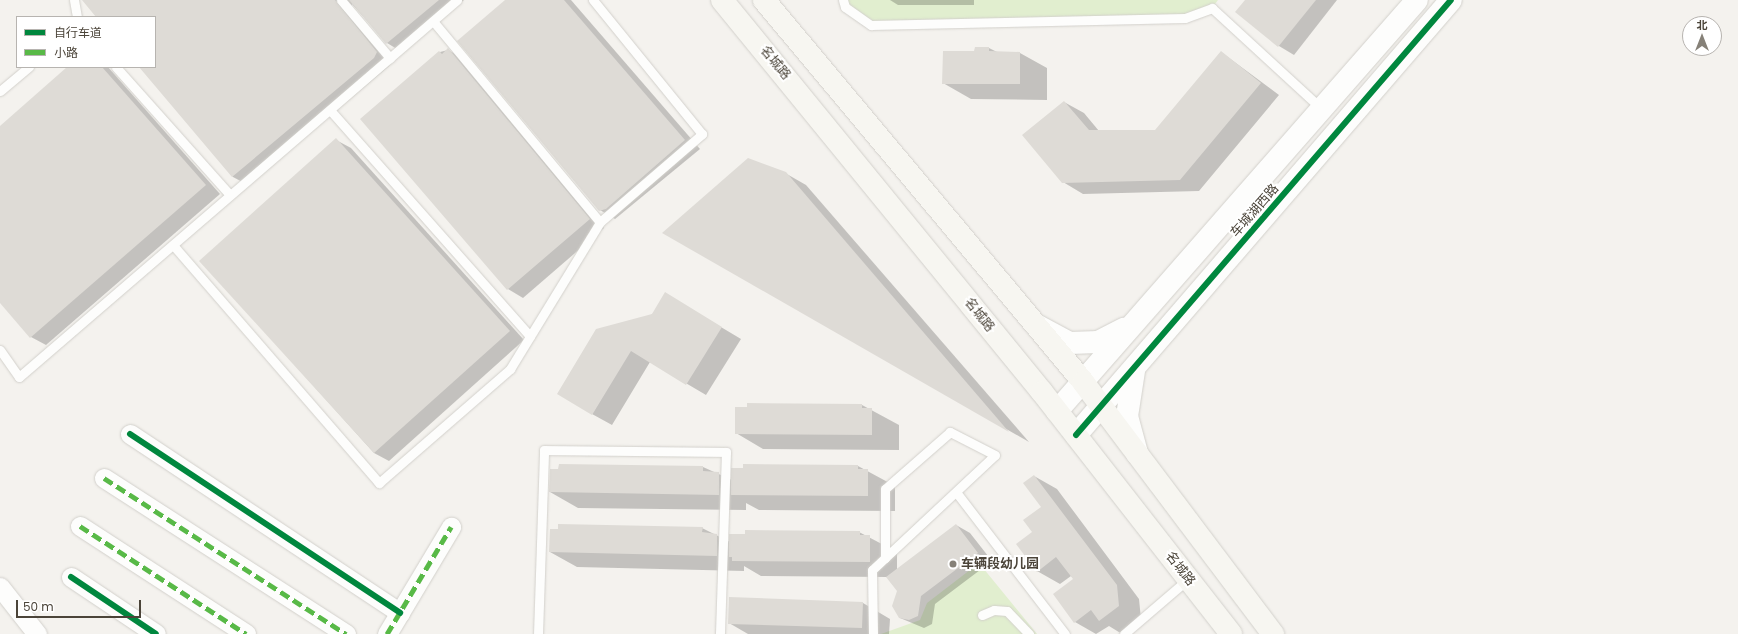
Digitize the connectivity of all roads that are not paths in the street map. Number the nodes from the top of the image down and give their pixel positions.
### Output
1 (74, 0) edge
2 (341, 0) edge
3 (457, 0) edge
4 (593, 0) edge
5 (722, 0) edge
6 (764, 0) edge
7 (843, 0) edge
8 (1218, 0) edge
9 (1417, 0) edge
10 (1451, 0) edge
11 (1212, 8) junction
12 (77, 16) edge
13 (433, 21) junction
14 (390, 58) junction
15 (28, 68) edge
16 (117, 68) edge
17 (0, 91) edge
18 (1322, 109) junction
19 (330, 110) junction
20 (230, 195) junction
21 (600, 222) junction
22 (173, 245) junction
23 (1134, 324) junction
24 (1036, 325) junction
25 (530, 336) junction
26 (0, 350) edge
27 (1134, 369) junction
28 (1083, 382) junction
29 (1102, 407) junction
30 (1057, 411) junction
31 (130, 434) dead end
32 (1076, 435) junction
33 (1137, 454) junction
34 (104, 478) dead end
35 (956, 492) junction
36 (80, 526) dead end
37 (451, 526) dead end
38 (885, 558) junction
39 (71, 577) dead end
40 (1188, 579) junction
41 (0, 587) edge
42 (400, 613) junction
43 (982, 614) dead end
44 (37, 634) edge
45 (156, 634) edge
46 (246, 634) edge
47 (346, 634) edge
48 (387, 634) edge
49 (538, 634) edge
50 (720, 634) edge
51 (873, 634) edge
52 (1029, 634) edge
53 (1064, 634) edge
54 (1124, 634) edge
55 (1231, 634) edge
56 (1273, 634) edge

1 - 12 lane
2 - 14 lane
3 - 13 lane
4 - 21 lane
5 - 30 main road, 名城路
6 - 24 main road
7 - 11 lane
8 - 11 lane
9 - 18 street, 车城湖西路
10 - 27 street, 车城湖西路
11 - 18 lane
13 - 14 lane
13 - 21 lane
14 - 19 lane
15 - 17 lane
16 - 20 lane
18 - 23 street, 车城湖西路
19 - 20 lane
19 - 25 lane
20 - 22 lane
21 - 25 lane
22 - 25 lane
22 - 26 lane
23 - 24 street
23 - 28 street, 车城湖西路
24 - 28 main road
27 - 29 street, 车城湖西路
27 - 33 street
28 - 29 main road
28 - 30 street, 车城湖西路
29 - 32 street, 车城湖西路
29 - 33 main road
30 - 32 main road, 名城路
31 - 42 street
32 - 40 main road, 名城路
33 - 56 main road
34 - 47 street
35 - 38 lane
35 - 38 lane
35 - 53 lane
36 - 46 street
37 - 42 street
38 - 51 lane
39 - 45 street
40 - 54 lane
40 - 55 main road, 名城路
41 - 44 street
42 - 48 street
43 - 52 lane
49 - 50 lane

